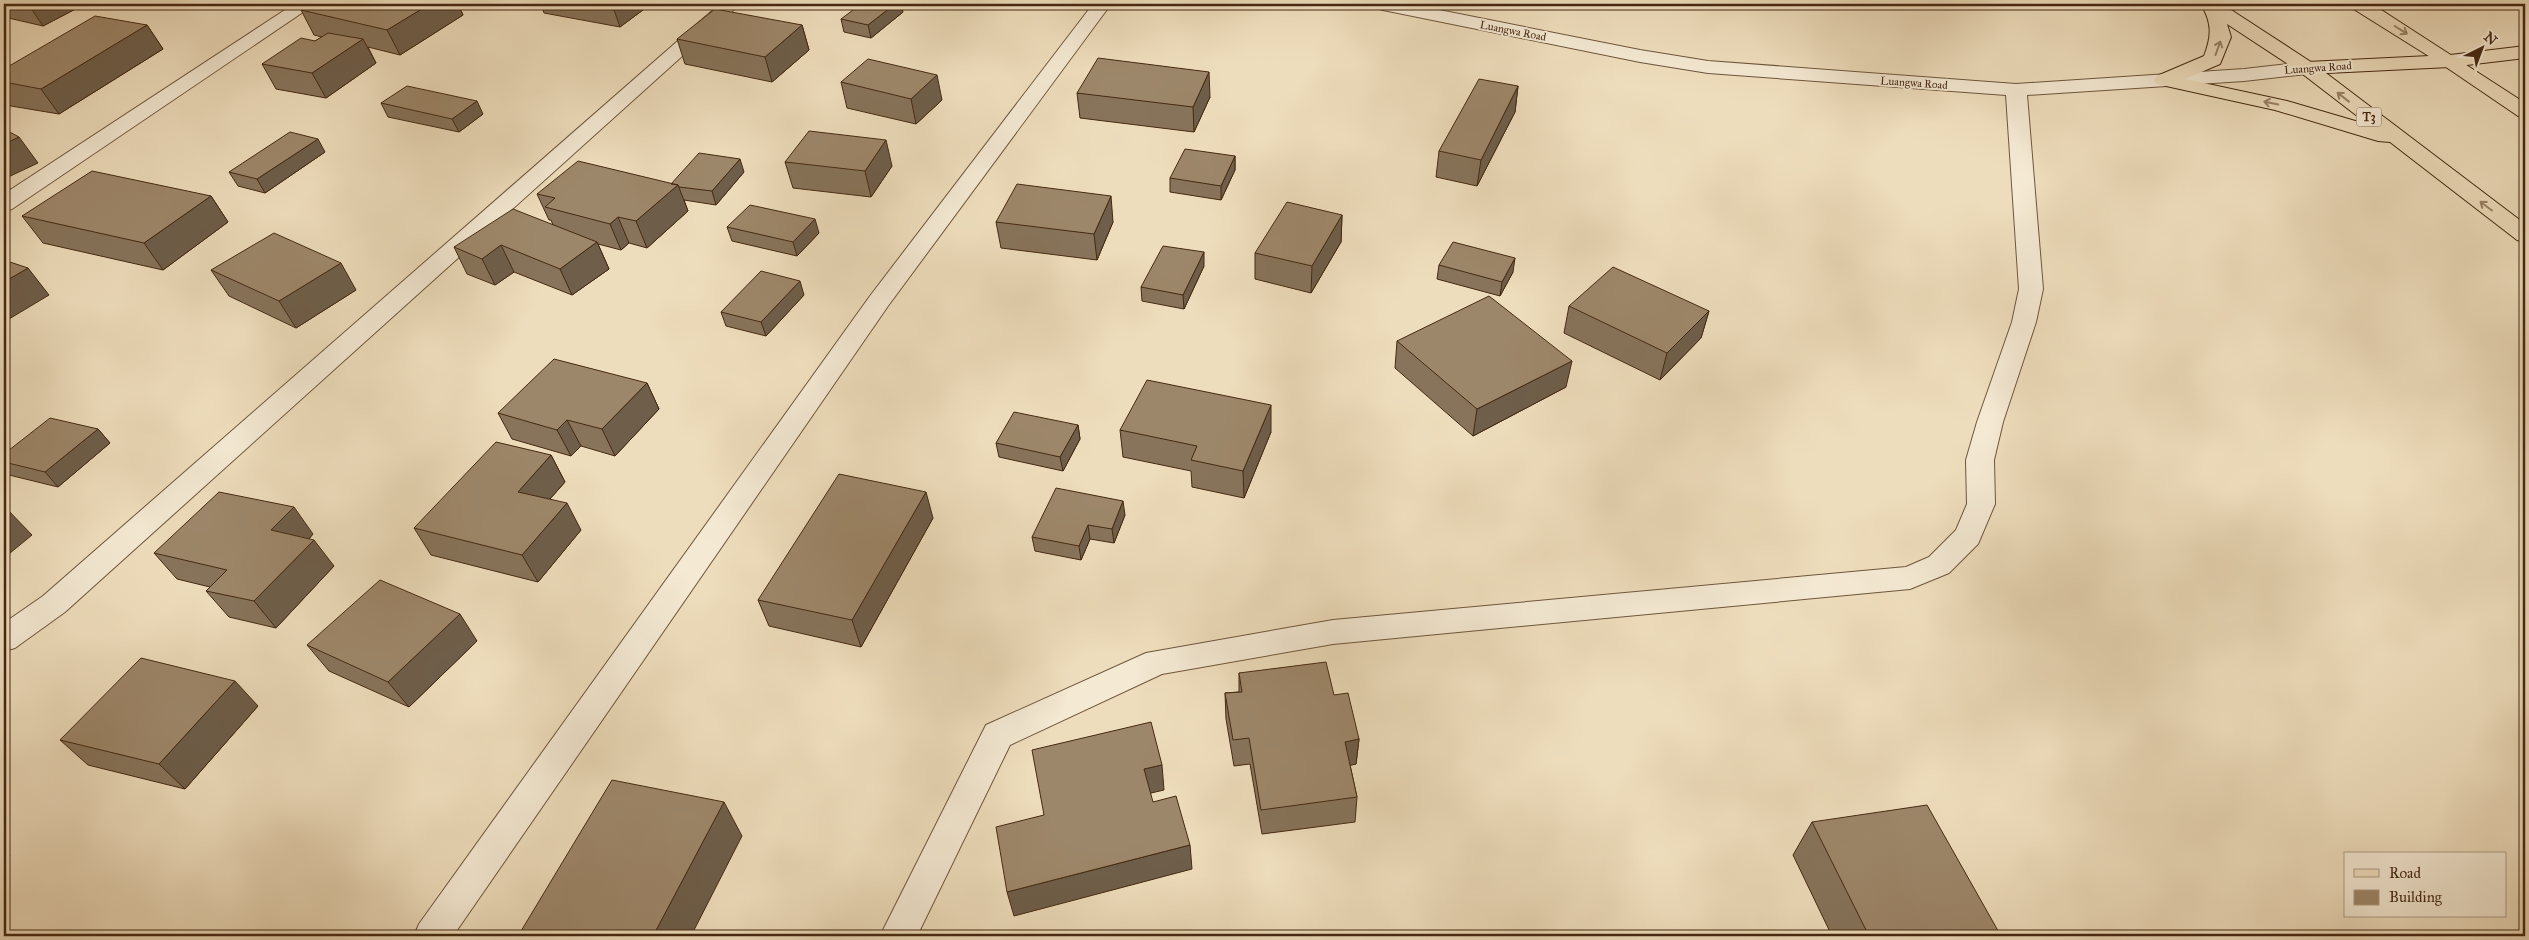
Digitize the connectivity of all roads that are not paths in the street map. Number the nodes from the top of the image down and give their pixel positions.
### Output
1 (306, 4) edge
2 (731, 4) edge
3 (1102, 4) edge
4 (1383, 4) edge
5 (2359, 4) edge
6 (2212, 5) edge
7 (2525, 52) edge
8 (2450, 61) junction
9 (2307, 68) junction
10 (2164, 80) junction
11 (2016, 90) junction
12 (2525, 112) edge
13 (2402, 143) junction
14 (4, 204) edge
15 (2525, 235) edge
16 (4, 638) edge
17 (432, 936) edge
18 (898, 936) edge

1 - 14 street
2 - 16 street
3 - 17 street
4 - 11 street, Luangwa Road
5 -> 8 main road
6 - 9 main road, T3
10 -> 6 main road
7 - 8 main road, Luangwa Road
8 - 9 main road, Luangwa Road
8 - 12 main road
9 - 10 street, Luangwa Road
13 -> 9 main road, T3
10 - 11 street, Luangwa Road
13 -> 10 main road
11 - 18 street
15 -> 13 main road, T3

